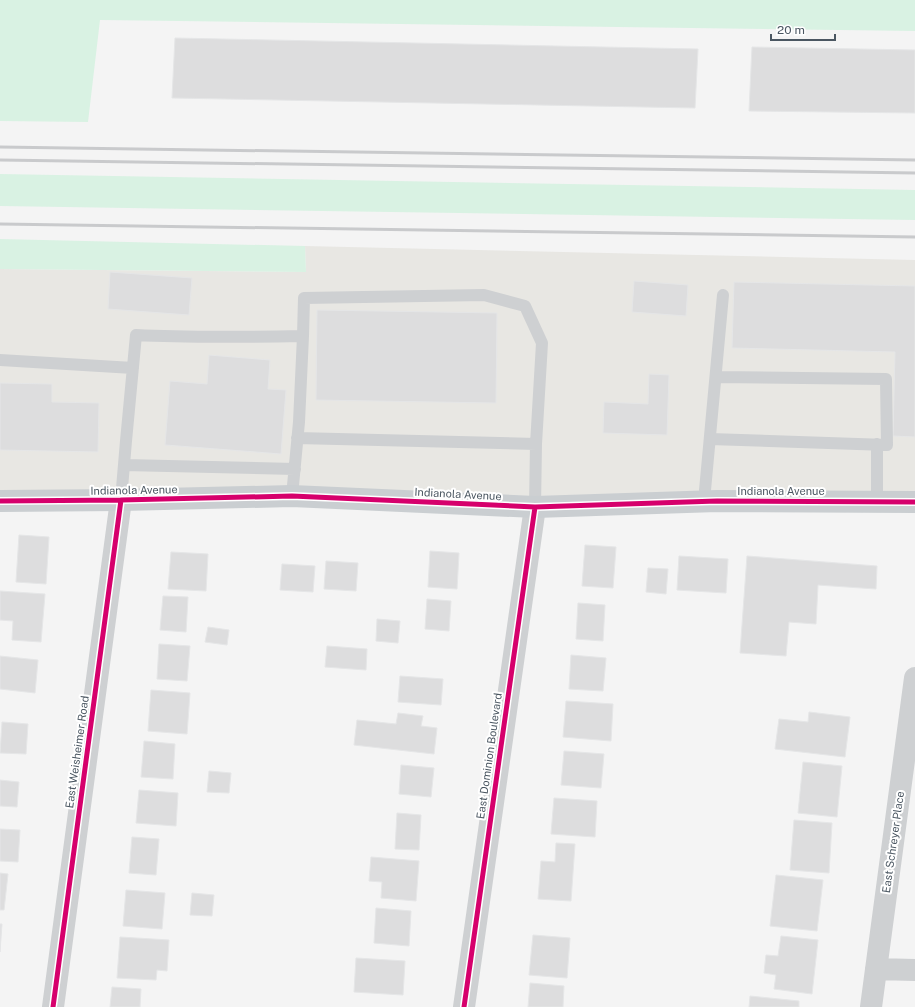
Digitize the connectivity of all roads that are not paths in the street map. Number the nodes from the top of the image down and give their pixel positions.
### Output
1 (723, 295) dead end
2 (303, 336) junction
3 (0, 360) edge
4 (133, 368) junction
5 (716, 377) junction
6 (297, 438) junction
7 (710, 439) junction
8 (536, 444) junction
9 (877, 444) junction
10 (124, 465) junction
11 (295, 469) junction
12 (292, 496) junction
13 (122, 500) junction
14 (0, 501) edge
15 (704, 501) junction
16 (877, 502) junction
17 (915, 502) edge
18 (535, 507) junction
19 (915, 678) edge
20 (876, 970) junction
21 (915, 970) edge
22 (53, 1007) edge
23 (464, 1007) edge
24 (870, 1007) edge

1 - 5 lane
2 - 4 lane
2 - 6 lane
2 - 8 lane
3 - 4 lane
4 - 10 lane
5 - 7 lane
5 - 9 lane
6 - 8 lane
6 - 11 lane
7 - 9 lane
7 - 15 lane
8 - 18 lane
9 - 16 lane
10 - 11 lane
10 - 13 lane
11 - 12 lane
12 - 13 main road, Indianola Avenue
12 - 18 main road, Indianola Avenue
13 - 14 main road, Indianola Avenue
13 - 22 street, East Weisheimer Road
15 - 16 main road, Indianola Avenue
15 - 18 main road, Indianola Avenue
16 - 17 main road, Indianola Avenue
18 - 23 street, East Dominion Boulevard
19 - 20 street, East Schreyer Place
20 - 21 street
20 - 24 street, East Schreyer Place

